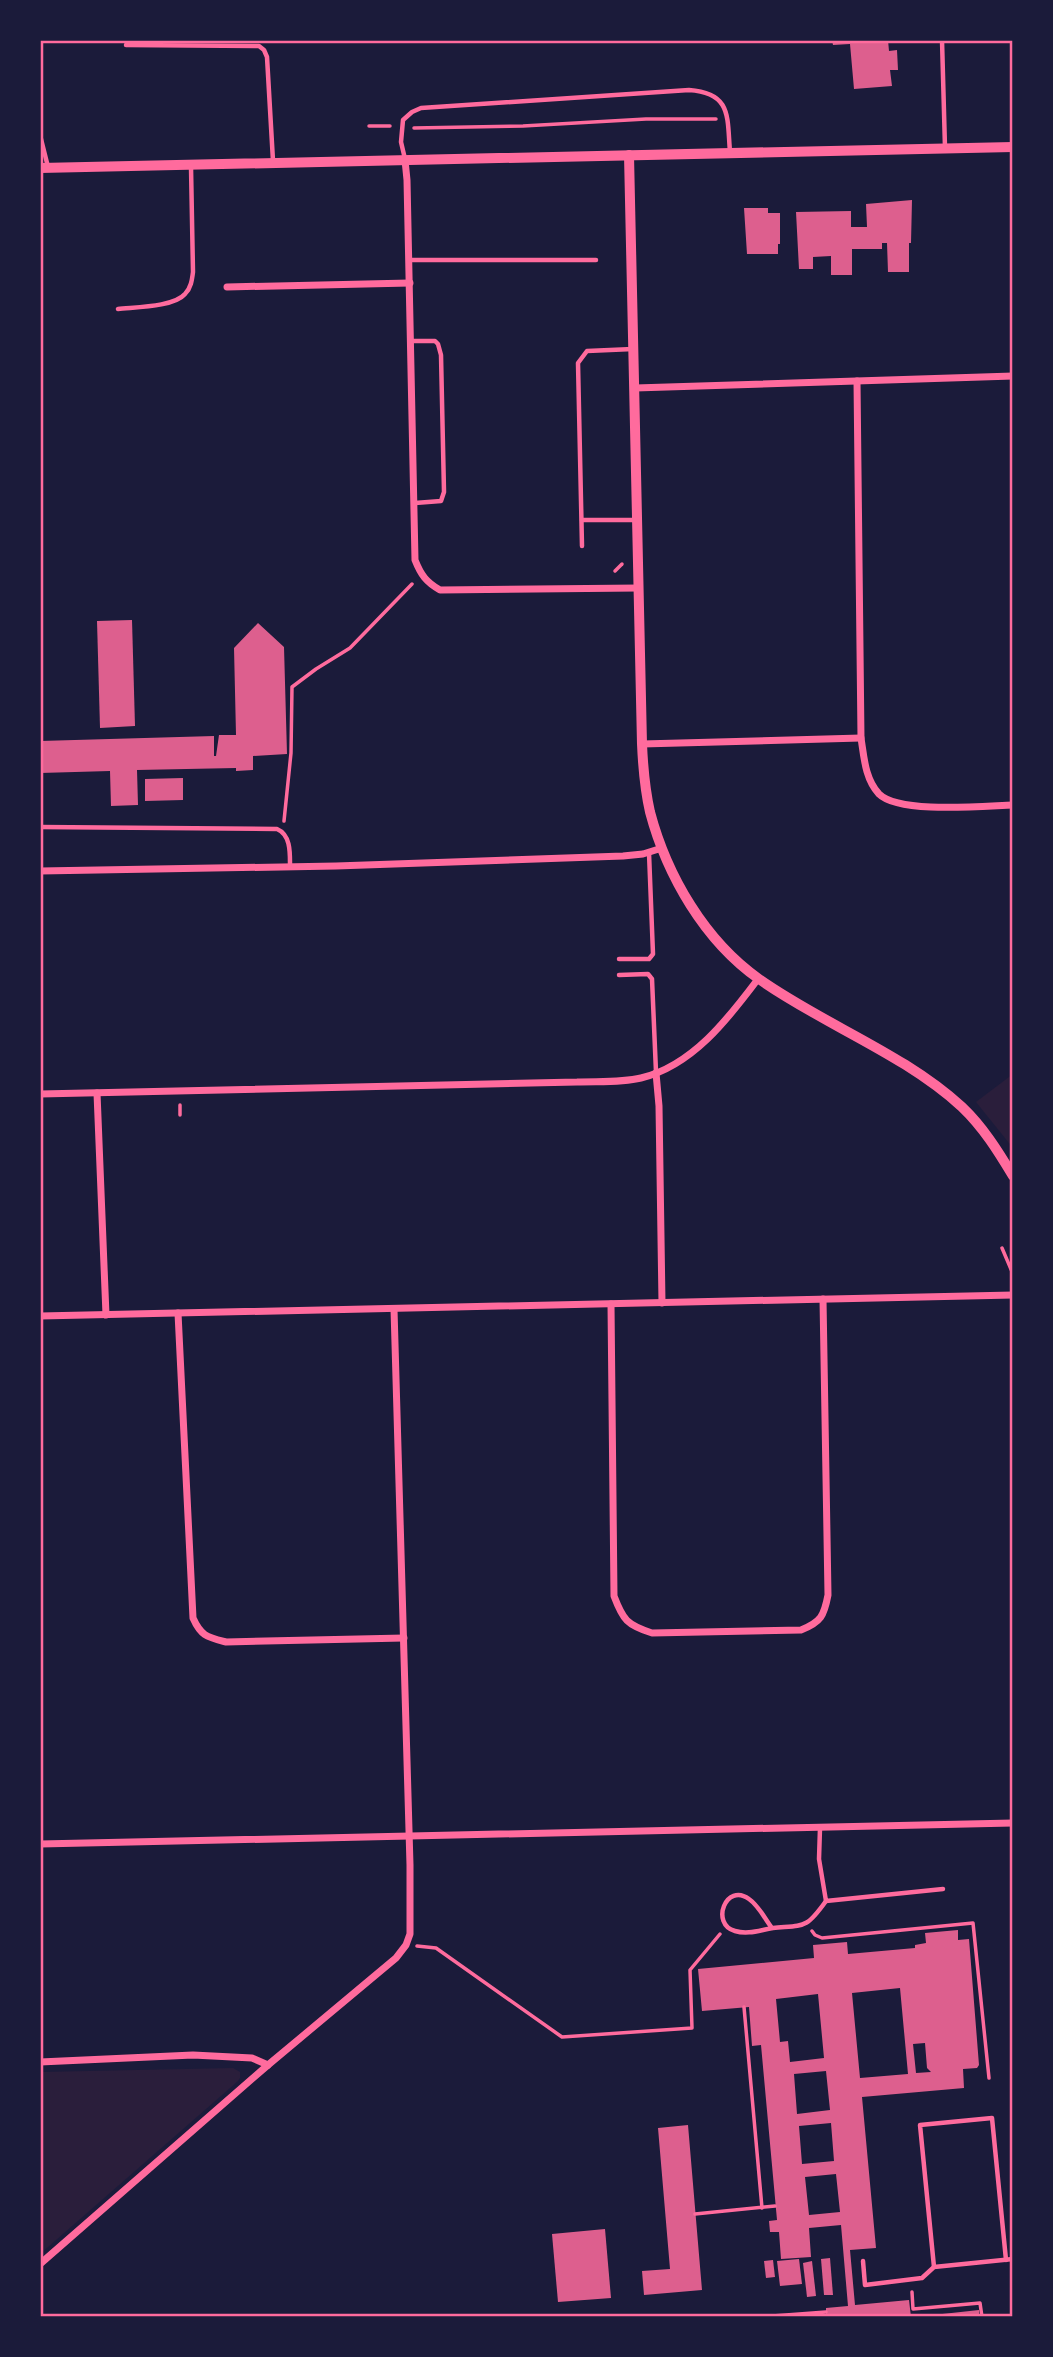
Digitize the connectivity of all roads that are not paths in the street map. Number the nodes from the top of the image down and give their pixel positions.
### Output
1 (942, 40) edge
2 (126, 45) dead end
3 (40, 135) edge
4 (1013, 147) edge
5 (946, 148) junction
6 (730, 153) junction
7 (629, 155) junction
8 (405, 160) junction
9 (273, 162) junction
10 (190, 164) junction
11 (44, 168) edge
12 (409, 260) junction
13 (596, 260) dead end
14 (410, 283) junction
15 (227, 287) dead end
16 (118, 309) dead end
17 (411, 341) junction
18 (634, 349) junction
19 (1013, 376) edge
20 (857, 381) junction
21 (635, 388) junction
22 (414, 503) junction
23 (582, 520) junction
24 (637, 520) junction
25 (582, 546) dead end
26 (639, 587) junction
27 (861, 738) junction
28 (642, 744) junction
29 (1013, 805) edge
30 (40, 827) edge
31 (662, 848) junction
32 (649, 852) junction
33 (290, 867) junction
34 (40, 871) edge
35 (619, 959) dead end
36 (619, 975) dead end
37 (758, 979) junction
38 (656, 1073) junction
39 (97, 1093) junction
40 (40, 1094) edge
41 (1013, 1176) edge
42 (1013, 1295) edge
43 (823, 1299) junction
44 (662, 1303) junction
45 (611, 1304) junction
46 (394, 1309) junction
47 (178, 1313) junction
48 (106, 1315) junction
49 (40, 1316) edge
50 (404, 1638) junction
51 (1013, 1823) edge
52 (820, 1827) junction
53 (408, 1835) junction
54 (40, 1844) edge
55 (943, 1889) dead end
56 (826, 1901) junction
57 (772, 1928) junction
58 (40, 2062) edge
59 (268, 2065) junction
60 (1006, 2259) junction
61 (1013, 2259) edge
62 (863, 2261) dead end
63 (40, 2264) edge
64 (934, 2267) junction

1 - 5 lane
2 - 9 lane
3 - 11 lane
4 - 5 street
5 - 6 street
6 - 7 street
6 - 8 lane
7 - 8 street
7 - 18 street
8 - 9 street
8 - 12 street
9 - 10 street
10 - 11 street
10 - 16 lane
12 - 13 lane
12 - 14 street
14 - 15 street
14 - 17 street
17 - 22 street
17 - 22 lane
18 - 21 street
18 - 23 lane
19 - 20 street
20 - 21 street
20 - 27 street
21 - 24 street
22 - 26 street
23 - 24 lane
23 - 25 lane
24 - 26 street
26 - 28 street
27 - 28 street
27 - 29 street
28 - 31 street
30 - 33 lane
31 - 32 street
31 - 37 street
32 - 33 street
32 - 35 lane
33 - 34 street
36 - 38 lane
37 - 38 street
37 - 41 street
38 - 39 street
38 - 44 street
39 - 40 street
39 - 48 street
42 - 43 street
43 - 44 street
43 - 45 street
44 - 45 street
45 - 46 street
46 - 47 street
46 - 50 street
47 - 48 street
47 - 50 street
48 - 49 street
50 - 53 street
51 - 52 street
52 - 53 street
52 - 56 lane
53 - 54 street
53 - 59 street
55 - 56 lane
56 - 57 lane
57 - 57 lane
58 - 59 street
59 - 63 street
60 - 61 lane
60 - 64 lane
60 - 64 lane
62 - 64 lane

